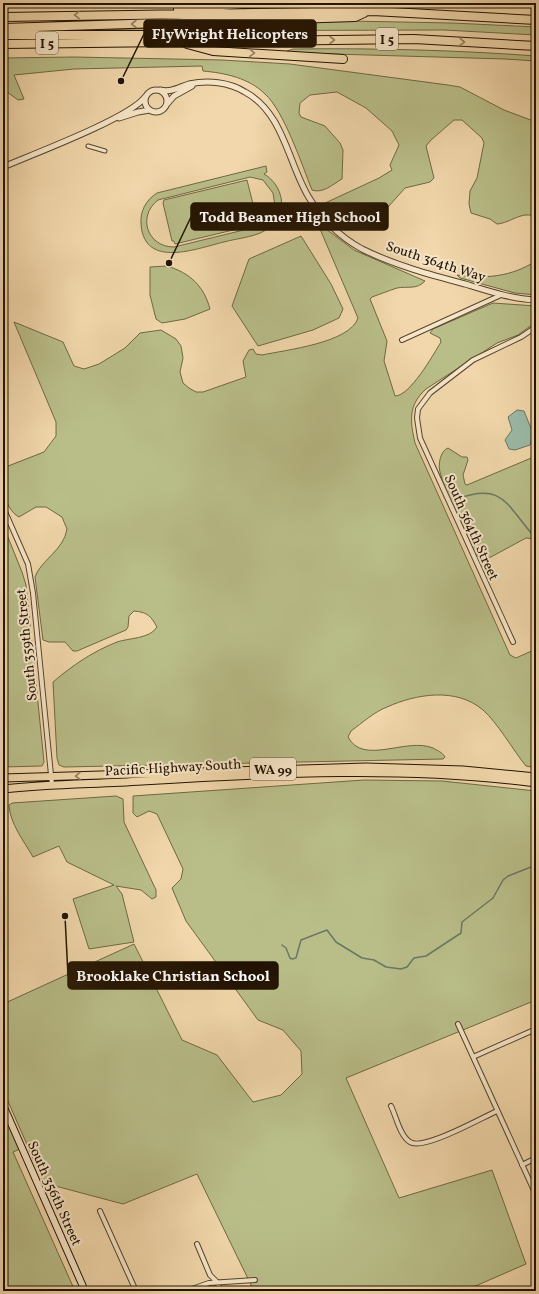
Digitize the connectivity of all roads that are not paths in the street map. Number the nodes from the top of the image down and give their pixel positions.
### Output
1 (255, 3) edge
2 (368, 11) junction
3 (98, 15) junction
4 (3, 16) edge
5 (536, 20) edge
6 (3, 28) edge
7 (3, 35) edge
8 (237, 40) junction
9 (179, 41) junction
10 (3, 44) edge
11 (536, 46) edge
12 (343, 59) dead end
13 (201, 83) junction
14 (160, 90) junction
15 (145, 98) junction
16 (167, 104) junction
17 (150, 110) junction
18 (108, 121) junction
19 (88, 146) dead end
20 (105, 151) dead end
21 (3, 167) edge
22 (502, 294) junction
23 (536, 300) edge
24 (536, 327) edge
25 (402, 340) dead end
26 (3, 507) edge
27 (513, 642) dead end
28 (51, 777) junction
29 (536, 777) edge
30 (3, 778) edge
31 (536, 783) edge
32 (52, 785) junction
33 (3, 789) edge
34 (458, 1024) dead end
35 (536, 1029) edge
36 (473, 1057) junction
37 (3, 1105) edge
38 (391, 1106) dead end
39 (497, 1111) junction
40 (536, 1158) edge
41 (522, 1165) junction
42 (536, 1195) edge
43 (100, 1211) dead end
44 (197, 1244) dead end
45 (254, 1280) dead end
46 (217, 1282) junction
47 (85, 1291) edge
48 (136, 1291) edge
49 (186, 1291) edge
50 (221, 1291) edge

1 - 3 highway
2 - 3 highway, I 5
2 - 5 highway, I 5
2 -> 6 highway, I 5
3 -> 4 highway, I 5
7 - 8 highway, I 5
8 - 9 highway, I 5
8 -> 11 highway, I 5
9 - 10 highway, I 5
9 -> 12 highway
13 - 14 street, South 364th Way
13 - 16 street, South 364th Way
13 - 22 street, South 364th Way
14 - 15 street
14 - 16 street
15 - 17 street
15 - 18 street
16 - 17 street
17 - 18 street
18 - 21 street
19 - 20 street
22 - 23 street, South 364th Way
22 - 25 street
24 - 27 street, South 364th Street
26 - 28 street, South 359th Street
29 -> 28 main road, Pacific Highway South / WA 99
28 - 30 main road, Pacific Highway South / WA 99
28 - 32 street, South 359th Street
31 - 32 main road, Pacific Highway South / WA 99
32 - 33 main road, Pacific Highway South / WA 99
34 - 36 street
35 - 36 street
36 - 39 street
37 - 47 main road, South 356th Street
38 - 39 street
39 - 41 street
40 - 41 street
41 - 42 street
43 - 48 street
44 - 46 street
45 - 46 street
46 - 49 street
46 - 50 street

